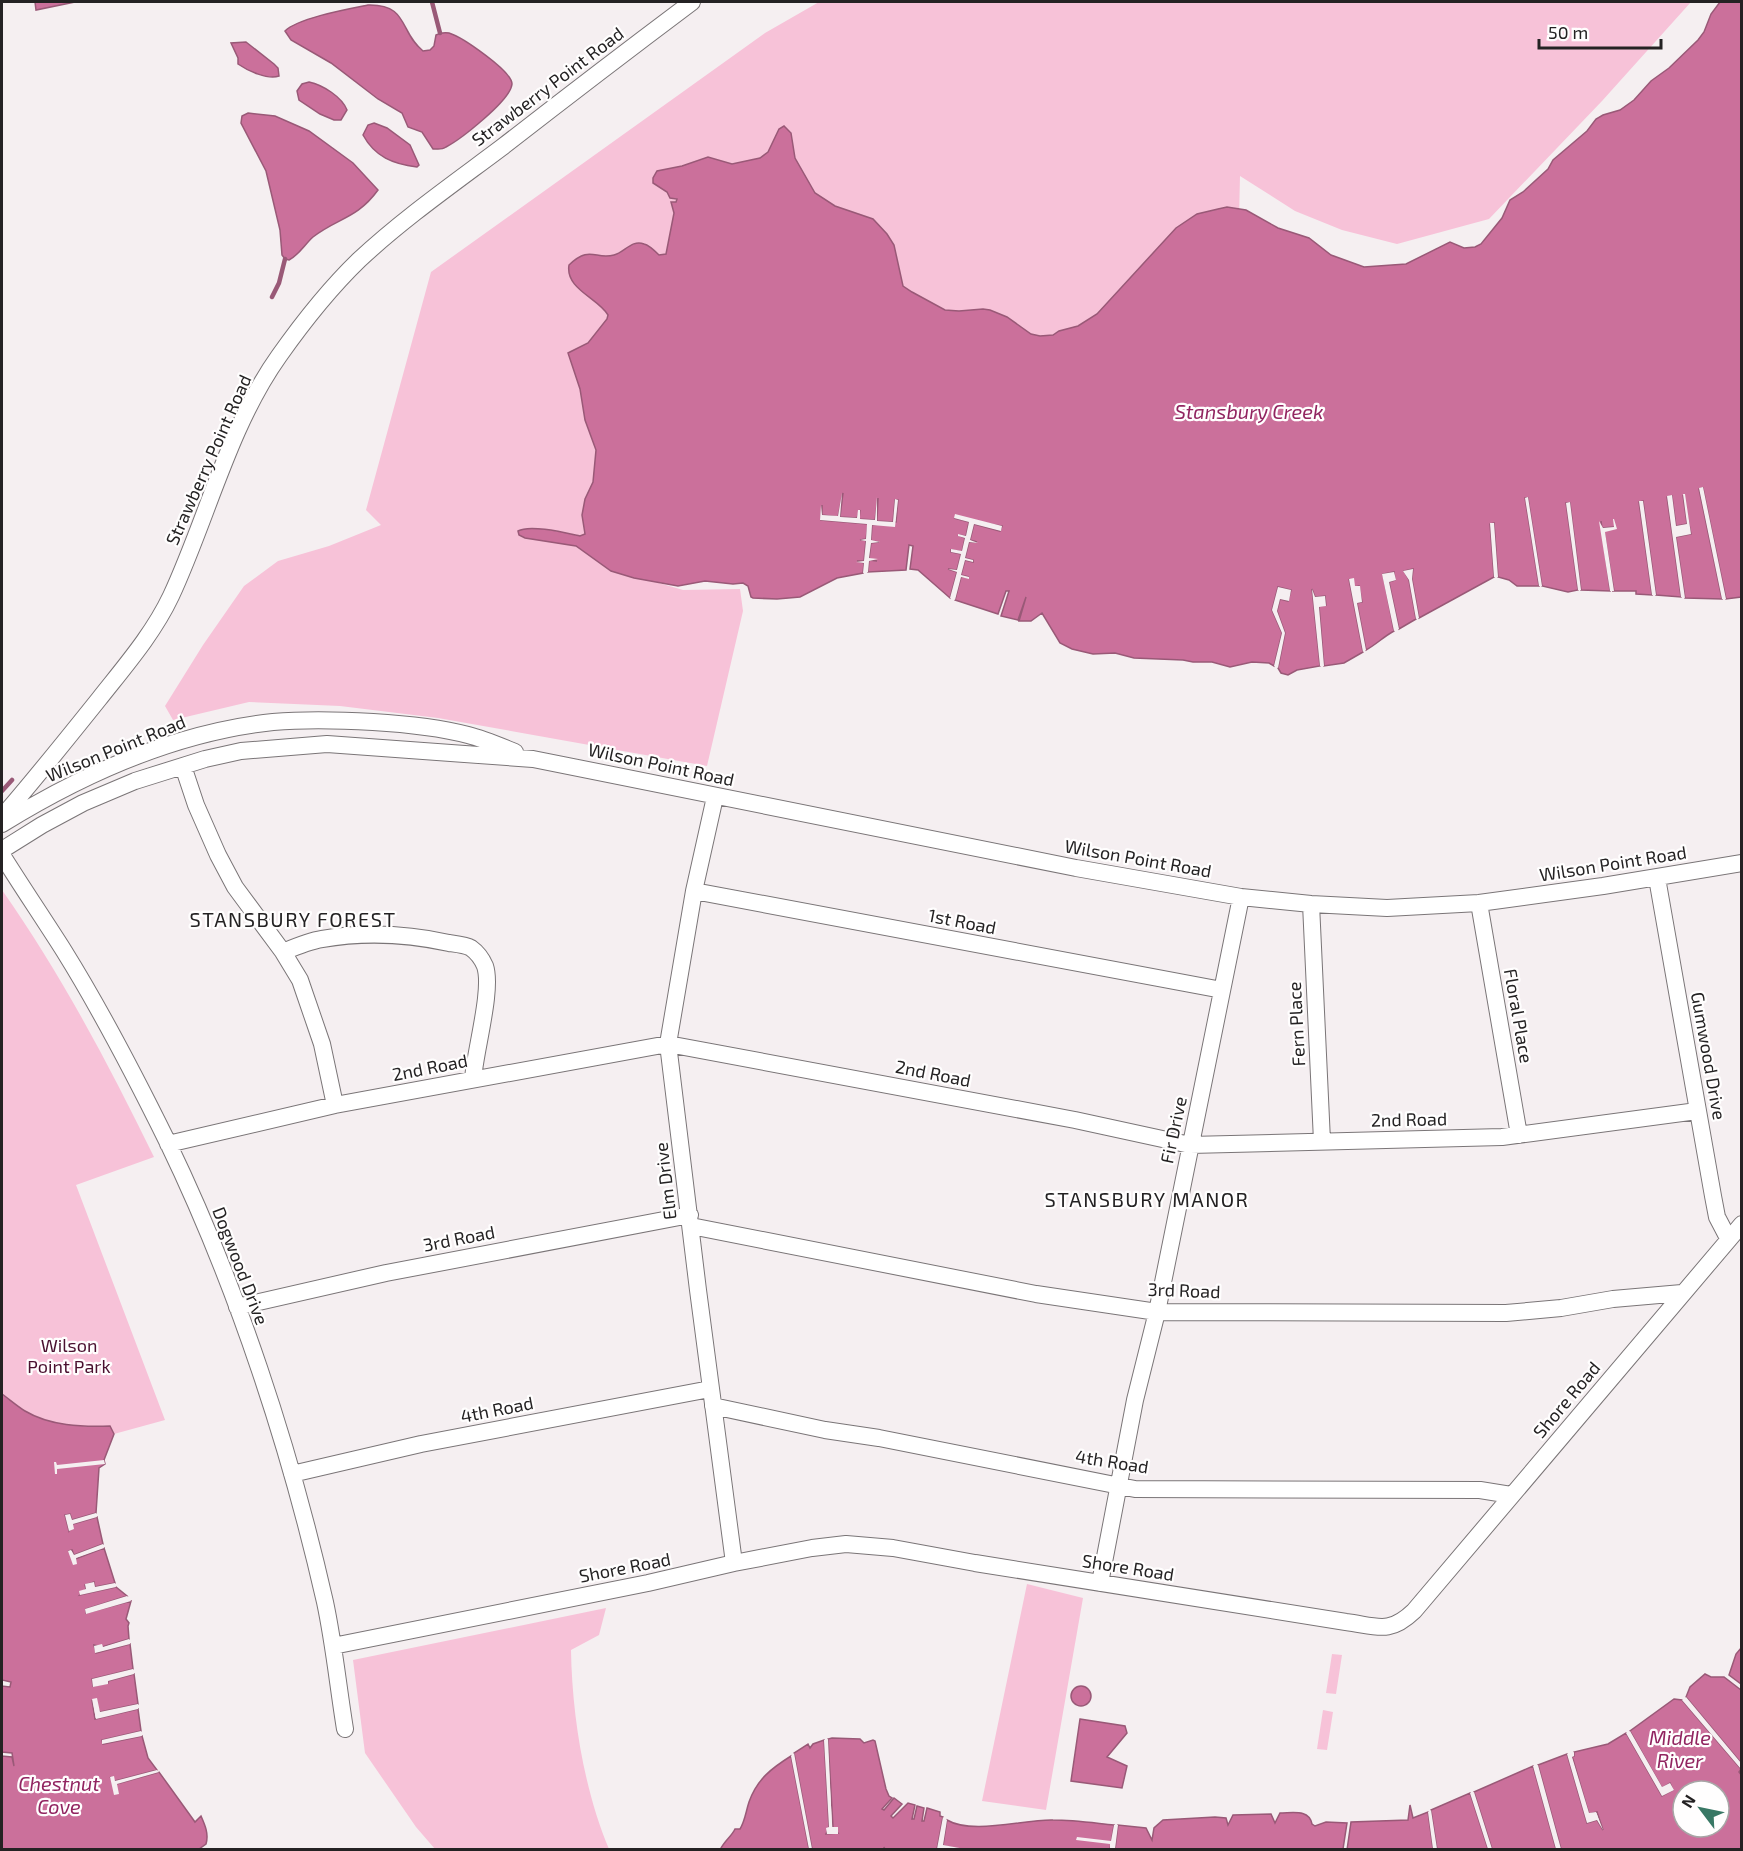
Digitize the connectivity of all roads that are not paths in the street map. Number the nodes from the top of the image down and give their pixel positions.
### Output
1 (692, 2) edge
2 (533, 759) junction
3 (183, 765) junction
4 (715, 796) junction
5 (2, 817) edge
6 (2, 825) edge
7 (2, 850) edge
8 (2, 855) edge
9 (1742, 863) edge
10 (1657, 878) junction
11 (694, 891) junction
12 (1241, 897) junction
13 (1479, 903) junction
14 (1311, 904) junction
15 (283, 952) junction
16 (1222, 990) junction
17 (668, 1044) junction
18 (473, 1079) junction
19 (335, 1105) junction
20 (1697, 1111) junction
21 (1519, 1135) junction
22 (1322, 1141) junction
23 (168, 1144) junction
24 (1191, 1145) junction
25 (690, 1221) junction
26 (1742, 1224) edge
27 (1728, 1238) junction
28 (1682, 1293) junction
29 (237, 1307) junction
30 (1157, 1312) junction
31 (710, 1389) junction
32 (713, 1406) junction
33 (292, 1474) junction
34 (1119, 1485) junction
35 (1511, 1495) junction
36 (734, 1563) junction
37 (1100, 1583) junction
38 (333, 1646) junction
39 (345, 1729) dead end

1 - 5 street, Strawberry Point Road
2 - 3 street, Wilson Point Road
2 - 4 street, Wilson Point Road
2 - 6 street, Wilson Point Road
3 - 7 street, Wilson Point Road
3 - 15 street
4 - 11 street, Elm Drive
4 - 12 street, Wilson Point Road
8 - 23 street, Dogwood Drive
9 - 10 street, Wilson Point Road
10 - 13 street, Wilson Point Road
10 - 20 street, Gumwood Drive
11 - 16 street, 1st Road
11 - 17 street, Elm Drive
12 - 14 street, Wilson Point Road
12 - 16 street, Fir Drive
13 - 14 street, Wilson Point Road
13 - 21 street, Floral Place
14 - 22 street, Fern Place
15 - 18 street
15 - 19 street
16 - 24 street, Fir Drive
17 - 18 street, 2nd Road
17 - 24 street, 2nd Road
17 - 25 street, Elm Drive
18 - 19 street, 2nd Road
19 - 23 street, 2nd Road
20 - 21 street, 2nd Road
20 - 27 street, Gumwood Drive
21 - 22 street, 2nd Road
22 - 24 street, 2nd Road
23 - 29 street, Dogwood Drive
24 - 30 street, Fir Drive
25 - 29 street, 3rd Road
25 - 30 street, 3rd Road
25 - 31 street, Elm Drive
26 - 27 street, Shore Road
27 - 28 street, Shore Road
28 - 30 street, 3rd Road
28 - 35 street, Shore Road
29 - 33 street, Dogwood Drive
30 - 34 street, Fir Drive
31 - 32 street, Elm Drive
31 - 33 street, 4th Road
32 - 34 street, 4th Road
32 - 36 street, Elm Drive
33 - 38 street, Dogwood Drive
34 - 35 street, 4th Road
34 - 37 street, Fir Drive
35 - 37 street, Shore Road
36 - 37 street, Shore Road
36 - 38 street, Shore Road
38 - 39 street, Dogwood Drive

